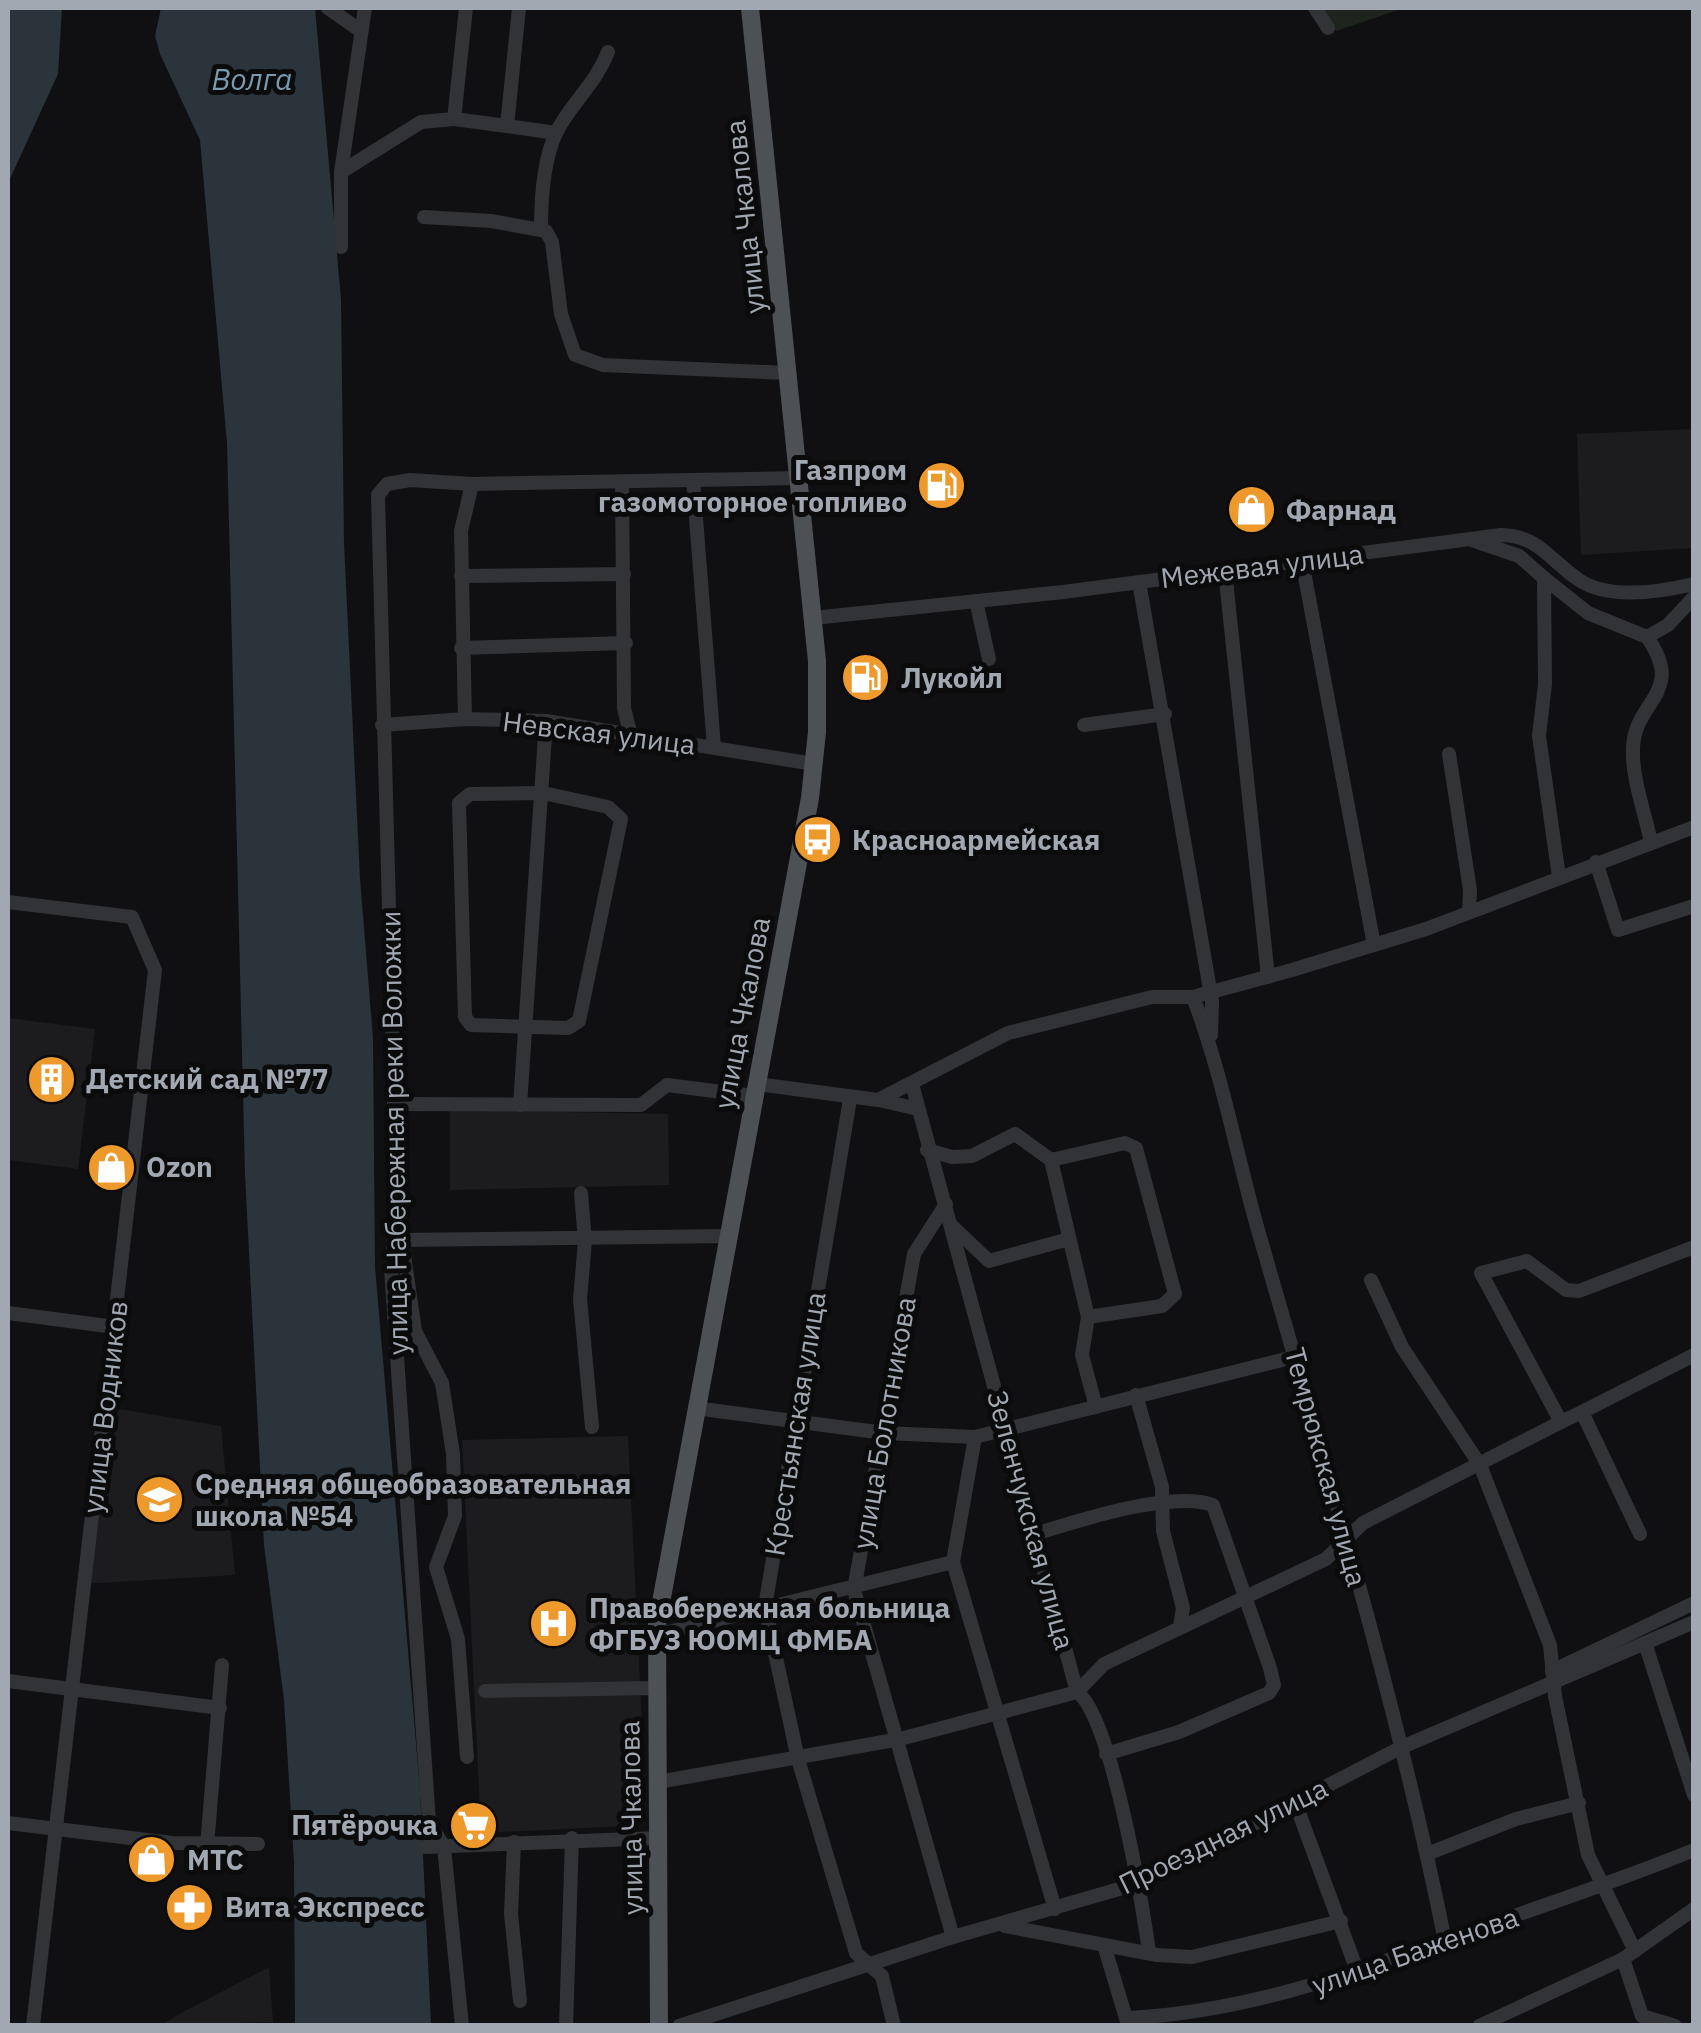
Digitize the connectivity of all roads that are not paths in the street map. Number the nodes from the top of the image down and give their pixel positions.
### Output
1 (328, 8) edge
2 (364, 8) edge
3 (466, 8) edge
4 (519, 8) edge
5 (750, 8) edge
6 (1316, 8) edge
7 (1328, 28) dead end
8 (358, 29) junction
9 (608, 52) dead end
10 (454, 119) junction
11 (507, 126) junction
12 (556, 133) junction
13 (341, 172) junction
14 (424, 218) dead end
15 (541, 228) junction
16 (340, 247) dead end
17 (788, 373) junction
18 (799, 478) junction
19 (693, 480) junction
20 (622, 482) junction
21 (472, 484) junction
22 (1468, 539) junction
23 (1302, 561) junction
24 (1224, 571) junction
25 (624, 574) junction
26 (461, 576) junction
27 (1544, 578) junction
28 (1140, 582) junction
29 (1694, 584) edge
30 (1694, 596) edge
31 (976, 601) junction
32 (813, 618) junction
33 (1647, 637) junction
34 (626, 643) junction
35 (461, 648) junction
36 (990, 659) dead end
37 (1165, 714) junction
38 (465, 719) junction
39 (546, 722) junction
40 (382, 725) junction
41 (1084, 725) dead end
42 (630, 732) junction
43 (714, 747) junction
44 (1450, 754) dead end
45 (814, 764) junction
46 (543, 794) junction
47 (1694, 828) edge
48 (1651, 842) junction
49 (1596, 862) junction
50 (1559, 877) junction
51 (8, 902) edge
52 (1694, 906) edge
53 (1469, 912) junction
54 (1374, 945) junction
55 (1268, 978) junction
56 (1210, 990) junction
57 (1194, 997) junction
58 (525, 1026) junction
59 (1211, 1045) junction
60 (912, 1084) junction
61 (756, 1090) junction
62 (850, 1099) junction
63 (878, 1100) junction
64 (395, 1104) junction
65 (520, 1105) junction
66 (918, 1109) junction
67 (927, 1150) junction
68 (1051, 1160) junction
69 (581, 1193) dead end
70 (946, 1204) junction
71 (952, 1226) junction
72 (728, 1236) junction
73 (1069, 1239) junction
74 (400, 1240) junction
75 (585, 1240) junction
76 (1694, 1247) edge
77 (1371, 1280) dead end
78 (8, 1313) edge
79 (1088, 1317) junction
80 (116, 1328) junction
81 (1298, 1356) junction
82 (1694, 1356) edge
83 (1136, 1395) junction
84 (1096, 1407) junction
85 (695, 1408) junction
86 (1582, 1412) junction
87 (795, 1420) junction
88 (1561, 1422) junction
89 (592, 1427) dead end
90 (1008, 1430) junction
91 (884, 1433) junction
92 (975, 1437) junction
93 (1480, 1465) junction
94 (1162, 1504) junction
95 (1035, 1534) junction
96 (1640, 1534) dead end
97 (1346, 1540) junction
98 (953, 1562) junction
99 (854, 1590) junction
100 (1242, 1596) junction
101 (1694, 1603) edge
102 (765, 1608) junction
103 (1694, 1622) edge
104 (1180, 1626) junction
105 (656, 1635) junction
106 (1646, 1646) junction
107 (222, 1665) dead end
108 (1553, 1676) junction
109 (8, 1681) edge
110 (657, 1688) junction
111 (71, 1689) junction
112 (485, 1690) dead end
113 (1077, 1692) junction
114 (220, 1708) junction
115 (999, 1712) junction
116 (900, 1740) junction
117 (1402, 1747) junction
118 (1106, 1754) junction
119 (466, 1758) dead end
120 (798, 1760) junction
121 (658, 1782) junction
122 (1694, 1795) edge
123 (1295, 1802) junction
124 (1579, 1803) junction
125 (8, 1822) edge
126 (54, 1828) junction
127 (572, 1838) junction
128 (660, 1838) junction
129 (514, 1842) junction
130 (258, 1844) dead end
131 (207, 1846) junction
132 (426, 1847) dead end
133 (444, 1847) junction
134 (1694, 1850) edge
135 (1427, 1854) junction
136 (1140, 1883) junction
137 (1604, 1886) junction
138 (1694, 1908) edge
139 (1056, 1909) junction
140 (1342, 1921) junction
141 (999, 1925) junction
142 (953, 1936) junction
143 (1444, 1940) junction
144 (1104, 1945) junction
145 (1149, 1952) junction
146 (1629, 1955) junction
147 (870, 1966) junction
148 (1358, 1974) junction
149 (520, 2000) dead end
150 (1128, 2022) edge
151 (34, 2026) edge
152 (462, 2026) edge
153 (566, 2026) edge
154 (659, 2026) edge
155 (679, 2026) edge
156 (894, 2026) edge
157 (1479, 2026) edge
158 (1675, 2026) edge

1 - 8 street
2 - 8 street
3 - 10 street
4 - 11 street
5 - 17 main road, улица Чкалова
6 - 7 street
8 - 13 street
9 - 12 street
10 - 11 street
10 - 13 street
11 - 12 street
12 - 15 street
13 - 16 street
14 - 15 street
15 - 17 street
17 - 18 main road, улица Чкалова
18 - 19 street
18 - 32 main road, улица Чкалова
19 - 20 street
19 - 43 street
20 - 21 street
20 - 25 street
21 - 26 street
21 - 40 street, улица Набережная реки Воложки
22 - 23 street, Межевая улица
22 - 27 street
22 - 29 street, Межевая улица
23 - 24 street, Межевая улица
23 - 54 street
24 - 28 street, Межевая улица
24 - 55 street
25 - 26 street
25 - 34 street
26 - 35 street
27 - 33 street
27 - 50 street
28 - 31 street, Межевая улица
28 - 37 street
30 - 33 street
31 - 32 street, Межевая улица
31 - 36 street
32 - 45 main road, улица Чкалова
33 - 48 street
34 - 35 street
34 - 42 street
35 - 38 street
37 - 41 street
37 - 56 street
38 - 39 street, Невская улица
38 - 40 street, Невская улица
39 - 42 street, Невская улица
39 - 46 street
40 - 64 street, улица Набережная реки Воложки
42 - 43 street, Невская улица
43 - 45 street, Невская улица
44 - 53 street
45 - 61 main road, улица Чкалова
46 - 58 street
46 - 58 street
46 - 58 street
47 - 48 street
48 - 49 street
49 - 50 street
49 - 52 street
50 - 53 street
51 - 80 street, улица Водников
53 - 54 street
54 - 55 street
55 - 56 street
56 - 57 street
56 - 59 street
57 - 59 street, Темрюкская улица
57 - 60 street
58 - 65 street
59 - 81 street, Темрюкская улица
60 - 63 street
60 - 66 street, Зеленчукская улица
61 - 62 street
61 - 65 street
61 - 72 main road, улица Чкалова
62 - 63 street
62 - 87 street, Крестьянская улица
63 - 66 street
64 - 65 street
64 - 74 street, улица Набережная реки Воложки
66 - 67 street, Зеленчукская улица
67 - 68 street
67 - 70 street, Зеленчукская улица
68 - 73 street
68 - 79 street
69 - 75 street
70 - 71 street, Зеленчукская улица
70 - 91 street, улица Болотникова
71 - 73 street
71 - 90 street, Зеленчукская улица
72 - 75 street
72 - 85 main road, улица Чкалова
73 - 79 street
74 - 75 street
74 - 119 street
74 - 133 street, улица Набережная реки Воложки
75 - 89 street
76 - 88 street
77 - 93 street
78 - 80 street
79 - 84 street
80 - 111 street, улица Водников
81 - 83 street
81 - 97 street, Темрюкская улица
82 - 86 street
83 - 84 street
83 - 94 street
84 - 90 street
85 - 87 street
85 - 105 main road, улица Чкалова
86 - 88 street
86 - 96 street
87 - 91 street
87 - 102 street, Крестьянская улица
88 - 93 street
90 - 92 street
90 - 95 street, Зеленчукская улица
91 - 92 street
91 - 99 street, улица Болотникова
92 - 98 street
93 - 97 street
93 - 108 street
94 - 95 street
94 - 100 street
94 - 104 street
95 - 113 street, Зеленчукская улица
97 - 100 street
97 - 117 street, Темрюкская улица
98 - 99 street
98 - 115 street
99 - 102 street
99 - 116 street, улица Болотникова
100 - 104 street
100 - 118 street
101 - 108 street, Проездная улица
102 - 105 street
102 - 120 street, Крестьянская улица
103 - 106 street, Проездная улица
104 - 113 street
105 - 110 main road, улица Чкалова
106 - 108 street, Проездная улица
106 - 122 street
107 - 114 street
108 - 117 street, Проездная улица
108 - 124 street
109 - 111 street
110 - 112 street
110 - 121 main road, улица Чкалова
111 - 114 street
111 - 126 street, улица Водников
113 - 115 street
113 - 118 street, Зеленчукская улица
114 - 131 street
115 - 116 street
115 - 139 street
116 - 120 street
116 - 142 street, улица Болотникова
117 - 123 street, Проездная улица
117 - 135 street, Темрюкская улица
118 - 136 street, Зеленчукская улица
120 - 121 street
120 - 147 street, Крестьянская улица
121 - 128 main road, улица Чкалова
123 - 136 street, Проездная улица
123 - 140 street
124 - 135 street
124 - 137 street
125 - 126 street
126 - 131 street
126 - 151 street, улица Водников
127 - 128 street
127 - 129 street
127 - 153 street
128 - 154 main road, улица Чкалова
129 - 133 street
129 - 149 street
130 - 131 street
132 - 133 street
133 - 152 street, улица Набережная реки Воложки
134 - 137 street, улица Баженова
135 - 143 street, Темрюкская улица
136 - 139 street, Проездная улица
136 - 145 street, Зеленчукская улица
137 - 143 street, улица Баженова
137 - 146 street
138 - 146 street
139 - 141 street, Проездная улица
140 - 145 street
140 - 148 street
141 - 142 street, Проездная улица
141 - 144 street
142 - 147 street, Проездная улица
143 - 148 street, улица Баженова
144 - 145 street
144 - 150 street
146 - 157 street
146 - 158 street
147 - 155 street, Проездная улица
147 - 156 street, Крестьянская улица
148 - 150 street, улица Баженова

